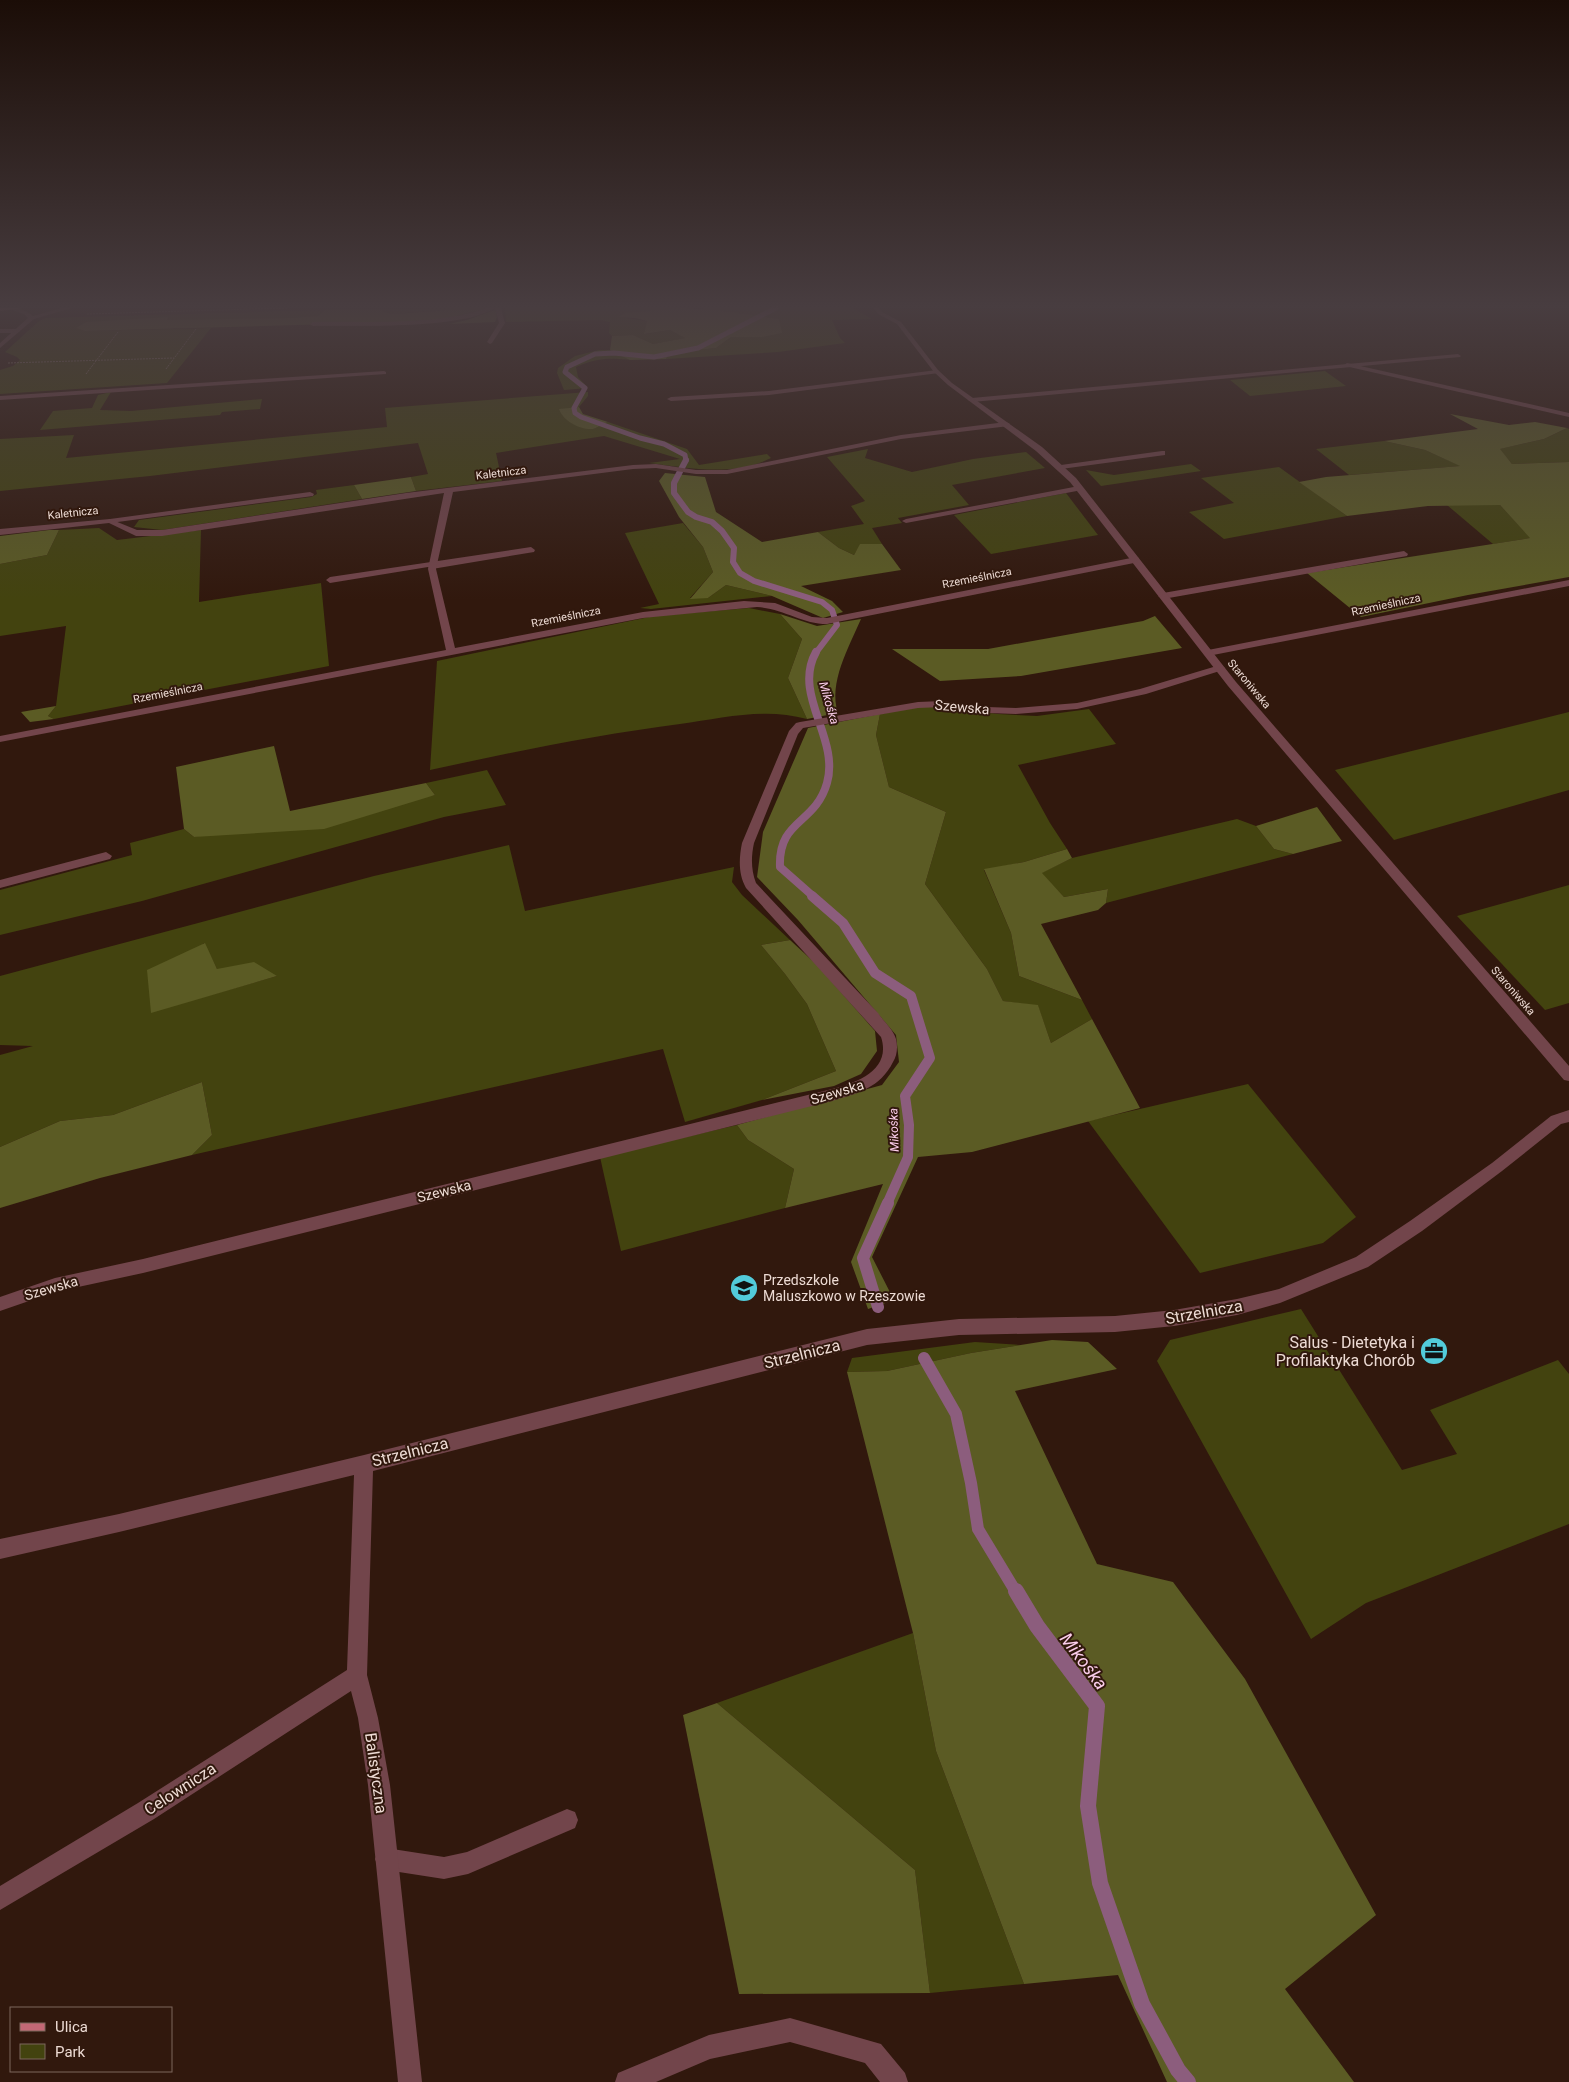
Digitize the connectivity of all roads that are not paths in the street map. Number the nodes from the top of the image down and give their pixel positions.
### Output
1 (979, 405) edge
2 (1522, 405) edge
3 (1569, 416) edge
4 (1006, 424) junction
5 (1162, 453) dead end
6 (1060, 467) junction
7 (1079, 488) junction
8 (449, 490) junction
9 (310, 494) dead end
10 (110, 521) junction
11 (906, 521) dead end
12 (0, 532) edge
13 (531, 550) dead end
14 (1404, 554) dead end
15 (1136, 560) junction
16 (432, 565) junction
17 (330, 580) dead end
18 (1569, 583) edge
19 (1163, 596) junction
20 (451, 652) junction
21 (1208, 653) junction
22 (1220, 668) junction
23 (0, 739) edge
24 (106, 856) dead end
25 (0, 884) edge
26 (1569, 1076) edge
27 (1569, 1116) edge
28 (0, 1304) edge
29 (364, 1464) junction
30 (0, 1549) edge
31 (357, 1674) junction
32 (566, 1820) dead end
33 (386, 1859) junction
34 (0, 1900) edge
35 (410, 2082) edge
36 (627, 2082) edge
37 (896, 2082) edge

1 - 4 street, Staroniwska
2 - 3 street
4 - 6 street, Staroniwska
4 - 8 street, Kaletnicza
5 - 6 street
6 - 7 street, Staroniwska
7 - 11 street
7 - 15 street, Staroniwska
8 - 10 street, Kaletnicza
8 - 16 street
9 - 10 street
10 - 12 street, Kaletnicza
13 - 16 street
14 - 19 street
15 - 19 street, Staroniwska
15 - 20 street, Rzemieślnicza
16 - 17 street
16 - 20 street
18 - 21 street, Rzemieślnicza
19 - 21 street, Staroniwska
20 - 23 street, Rzemieślnicza
21 - 22 street, Staroniwska
22 - 26 street, Staroniwska
22 - 28 street, Szewska
24 - 25 street
27 - 29 street, Strzelnicza
29 - 30 street, Strzelnicza
29 - 31 street, Balistyczna
31 - 33 street, Balistyczna
31 - 34 street, Celownicza
32 - 33 street
33 - 35 street, Balistyczna
36 - 37 street

